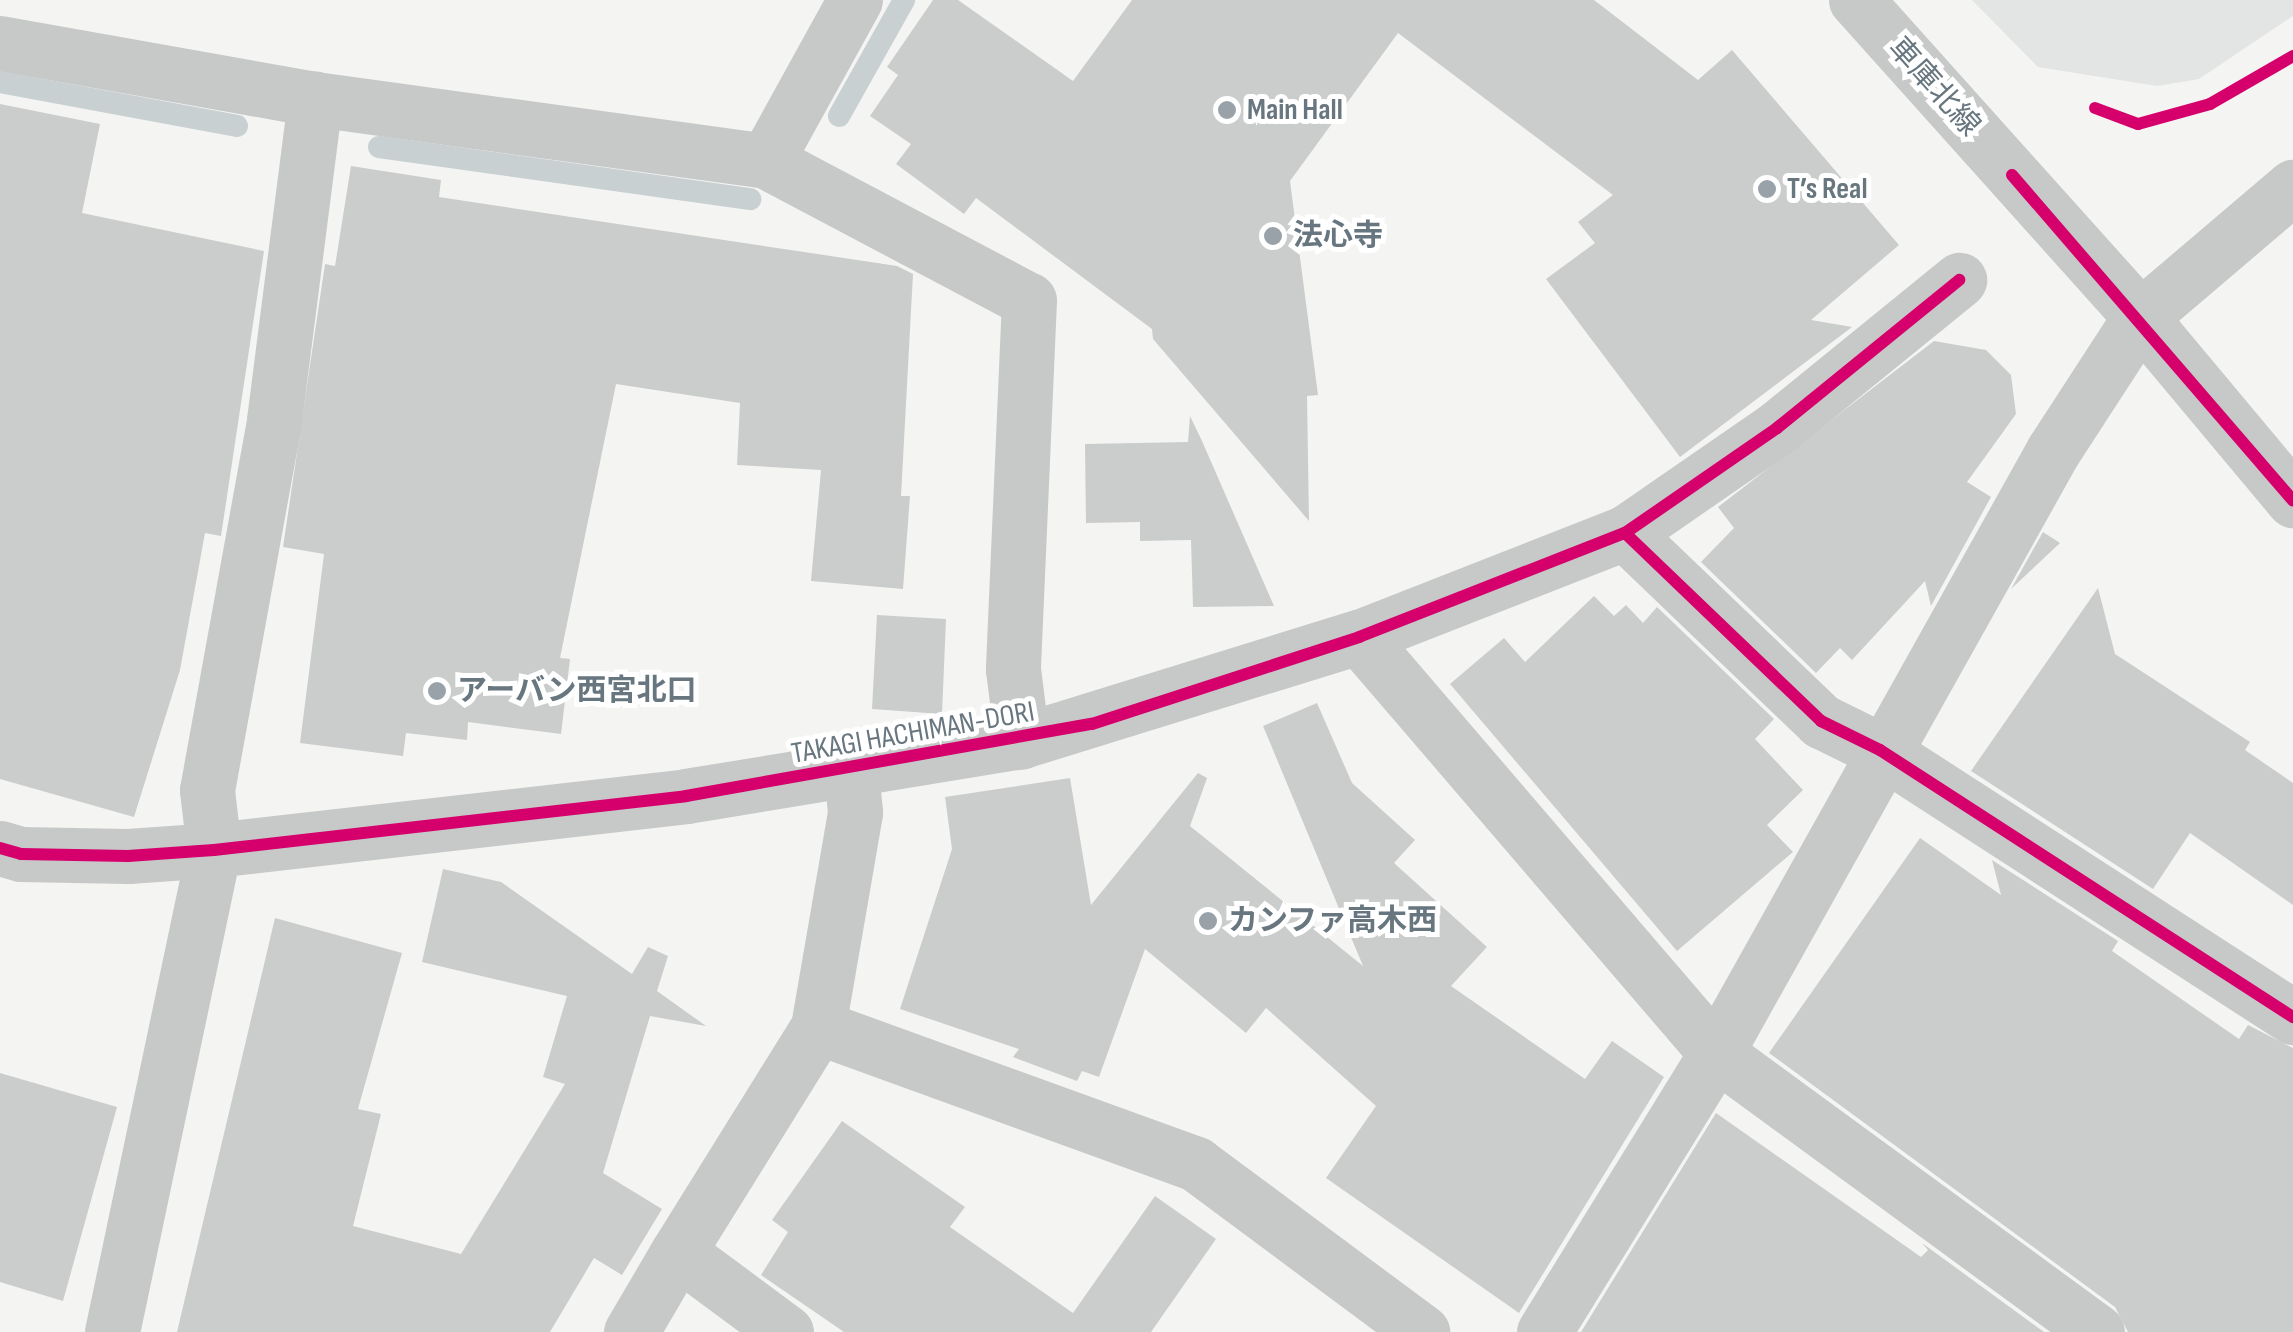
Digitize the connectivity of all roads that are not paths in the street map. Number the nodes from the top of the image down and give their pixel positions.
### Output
1 (855, 0) edge
2 (1856, 0) edge
3 (0, 43) edge
4 (315, 99) junction
5 (766, 161) junction
6 (2293, 187) edge
7 (1959, 280) dead end
8 (2140, 317) junction
9 (2293, 500) edge
10 (1625, 533) junction
11 (1358, 636) junction
12 (1022, 741) junction
13 (1880, 750) junction
14 (851, 771) junction
15 (0, 848) edge
16 (214, 850) junction
17 (2293, 1018) edge
18 (818, 1027) junction
19 (1716, 1052) junction
20 (678, 1252) junction
21 (112, 1332) edge
22 (631, 1332) edge
23 (786, 1332) edge
24 (1422, 1332) edge
25 (1544, 1332) edge
26 (2097, 1332) edge

1 - 5 street
2 - 8 street, 車庫北線
3 - 4 street
4 - 5 street
4 - 16 street
5 - 12 street
6 - 8 street
7 - 10 street, TAKAGI HACHIMAN-DORI
8 - 9 street, 車庫北線
8 - 13 street
10 - 11 street, TAKAGI HACHIMAN-DORI
10 - 13 street
11 - 12 street, TAKAGI HACHIMAN-DORI
11 - 19 street
12 - 14 street, TAKAGI HACHIMAN-DORI
13 - 17 street
13 - 19 street
14 - 16 street, TAKAGI HACHIMAN-DORI
14 - 18 street
15 - 16 street, TAKAGI HACHIMAN-DORI
16 - 21 street
18 - 20 street
18 - 24 street
19 - 25 street
19 - 26 street
20 - 22 street
20 - 23 street

